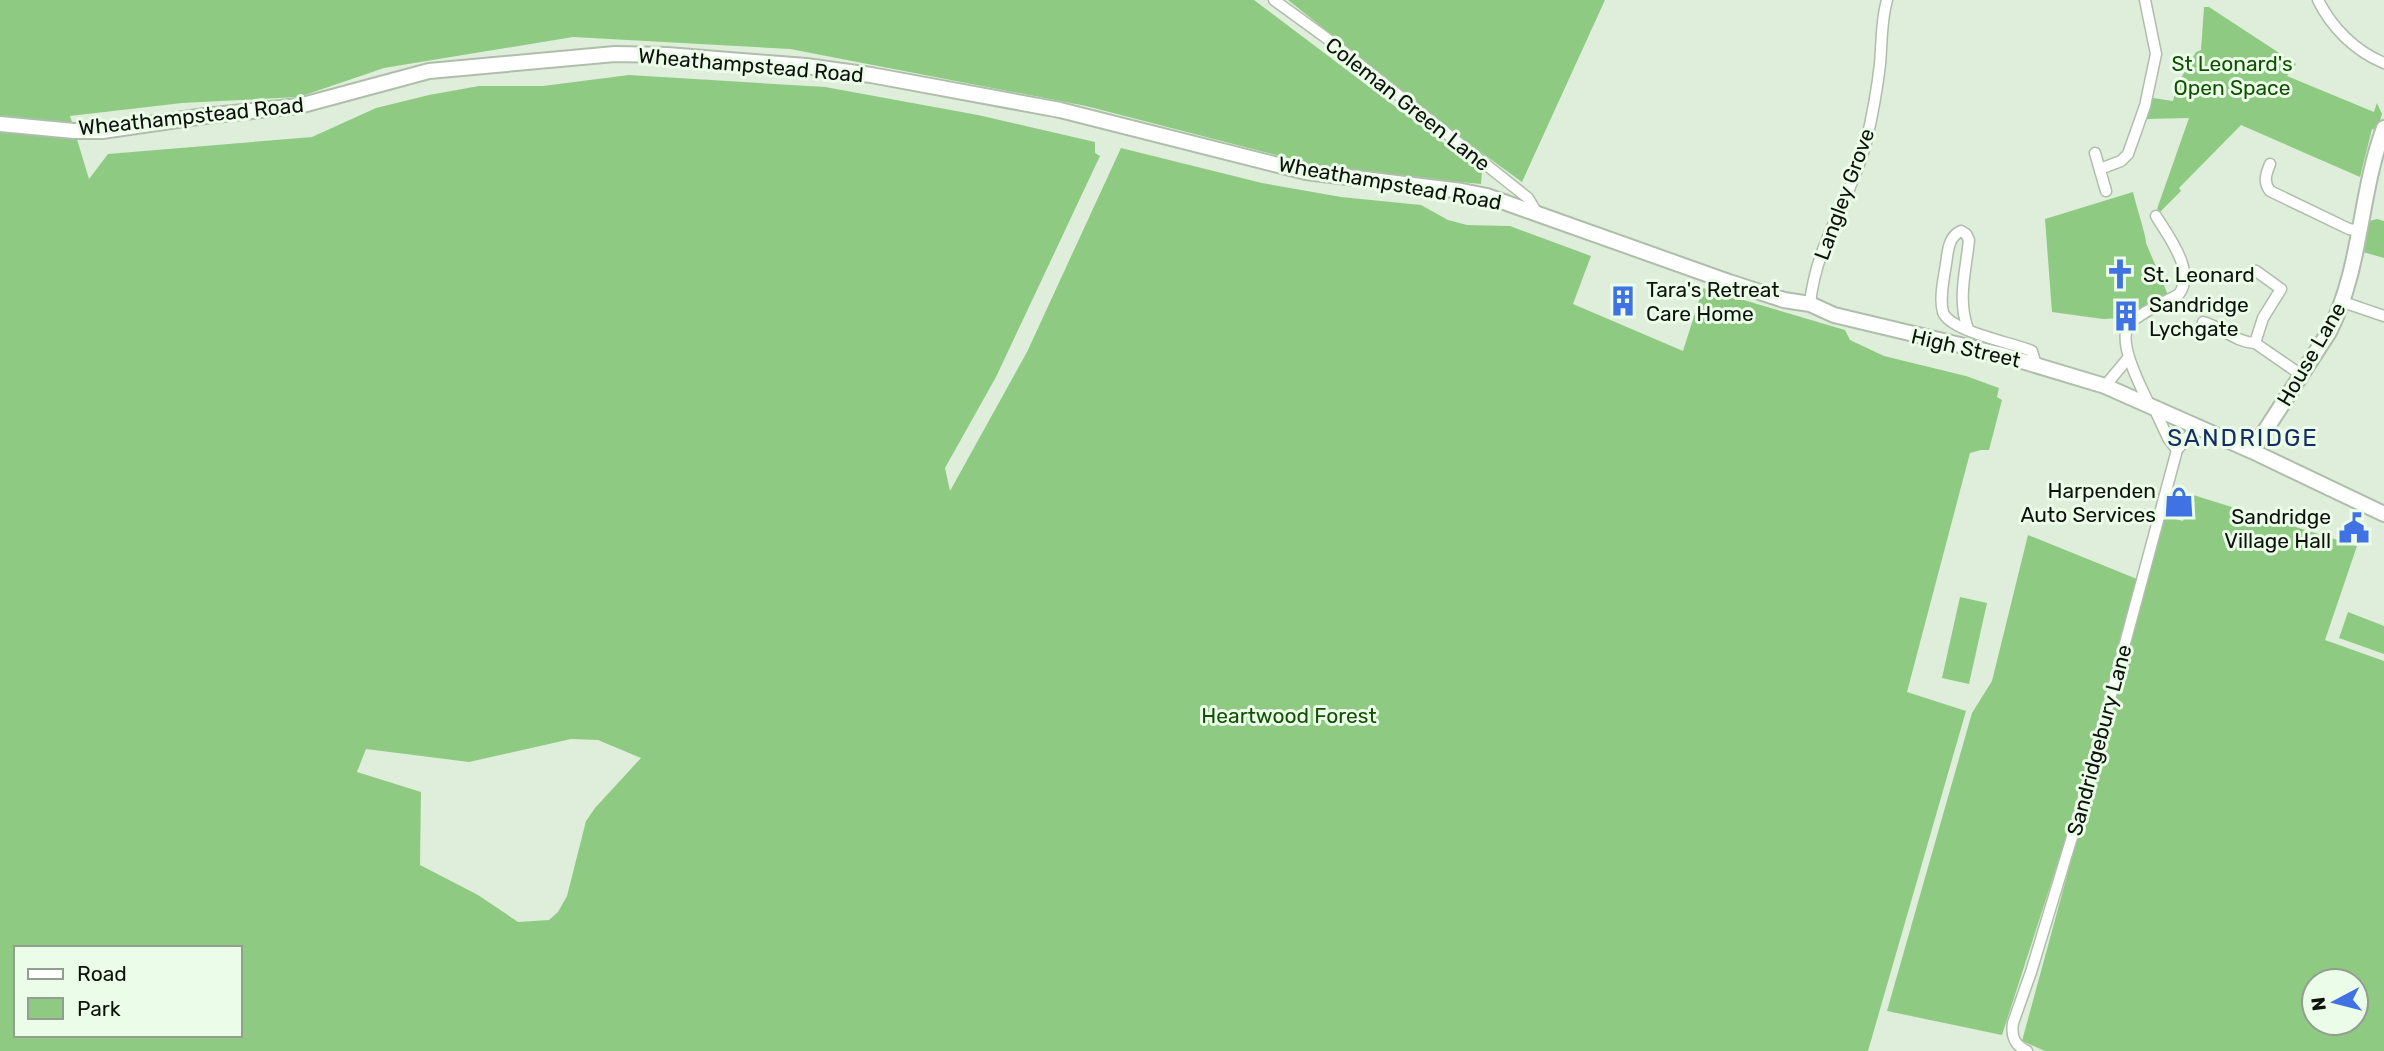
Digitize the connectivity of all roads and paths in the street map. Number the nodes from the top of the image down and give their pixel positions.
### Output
1 (1274, 0) edge
2 (1887, 0) edge
3 (2145, 0) edge
4 (2318, 0) edge
5 (2384, 63) edge
6 (0, 124) edge
7 (2384, 128) edge
8 (2095, 153) dead end
9 (2270, 164) dead end
10 (2100, 169) junction
11 (2106, 191) dead end
12 (1537, 213) junction
13 (2156, 216) dead end
14 (2360, 231) junction
15 (2256, 271) dead end
16 (2343, 302) junction
17 (1810, 304) junction
18 (2384, 316) edge
19 (2203, 323) dead end
20 (1968, 329) junction
21 (2255, 344) junction
22 (2129, 357) junction
23 (2036, 365) junction
24 (2300, 374) junction
25 (2105, 386) junction
26 (2151, 405) junction
27 (2196, 427) junction
28 (2178, 450) junction
29 (2252, 450) junction
30 (2384, 514) edge
31 (2027, 1051) edge

1 - 12 street, Coleman Green Lane
2 - 17 street, Langley Grove
3 - 10 street
4 - 5 street
6 - 12 main road, Wheathampstead Road
7 - 14 main road, House Lane
8 - 10 street
9 - 14 street
10 - 11 street
12 - 17 main road, High Street
13 - 22 street
14 - 16 main road, House Lane
15 - 21 street
16 - 18 street
16 - 24 main road, House Lane
17 - 23 main road, High Street
19 - 21 street
20 - 20 street
20 - 23 street
21 - 24 street
22 - 25 street
22 - 26 street
23 - 25 main road, High Street
24 - 29 main road, House Lane
25 - 26 main road, High Street
26 - 27 main road, High Street
26 - 28 street
27 - 28 street, Sandridgebury Lane
27 - 29 main road, High Street
28 - 31 street, Sandridgebury Lane
29 - 30 main road, High Street

